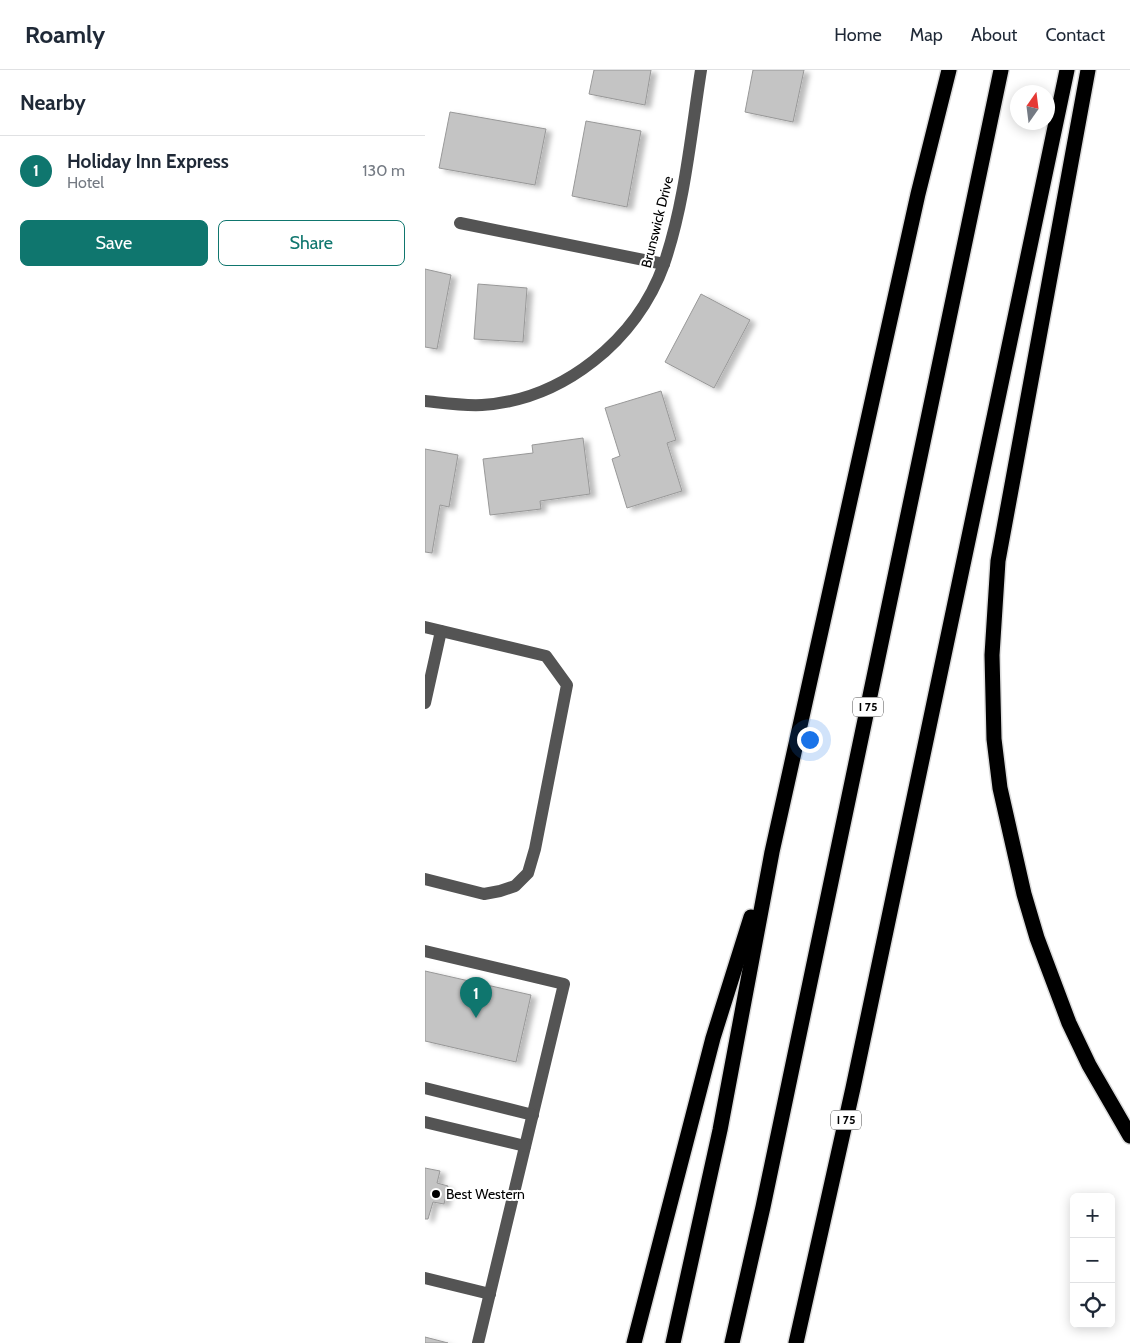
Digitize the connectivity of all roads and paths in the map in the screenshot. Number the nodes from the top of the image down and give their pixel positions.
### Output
1 (701, 70) edge
2 (949, 70) edge
3 (1001, 70) edge
4 (1067, 70) edge
5 (1088, 70) edge
6 (460, 223) dead end
7 (664, 264) junction
8 (425, 401) edge
9 (425, 628) edge
10 (441, 631) junction
11 (425, 703) edge
12 (772, 852) junction
13 (425, 879) edge
14 (425, 951) edge
15 (425, 1088) edge
16 (533, 1115) junction
17 (425, 1122) edge
18 (1130, 1136) edge
19 (525, 1146) junction
20 (425, 1278) edge
21 (490, 1294) junction
22 (478, 1343) edge
23 (634, 1343) edge
24 (673, 1343) edge
25 (732, 1343) edge
26 (796, 1343) edge

1 - 7 street, Brunswick Drive
2 - 12 highway
3 - 25 highway, I 75
4 - 26 highway, I 75
5 - 18 highway
6 - 7 street
7 - 8 street, Brunswick Drive
9 - 10 street
10 - 11 street
10 - 13 street
12 - 23 highway
12 - 24 highway
14 - 16 street
15 - 16 street
16 - 19 street
17 - 19 street
19 - 21 street
20 - 21 street
21 - 22 street

